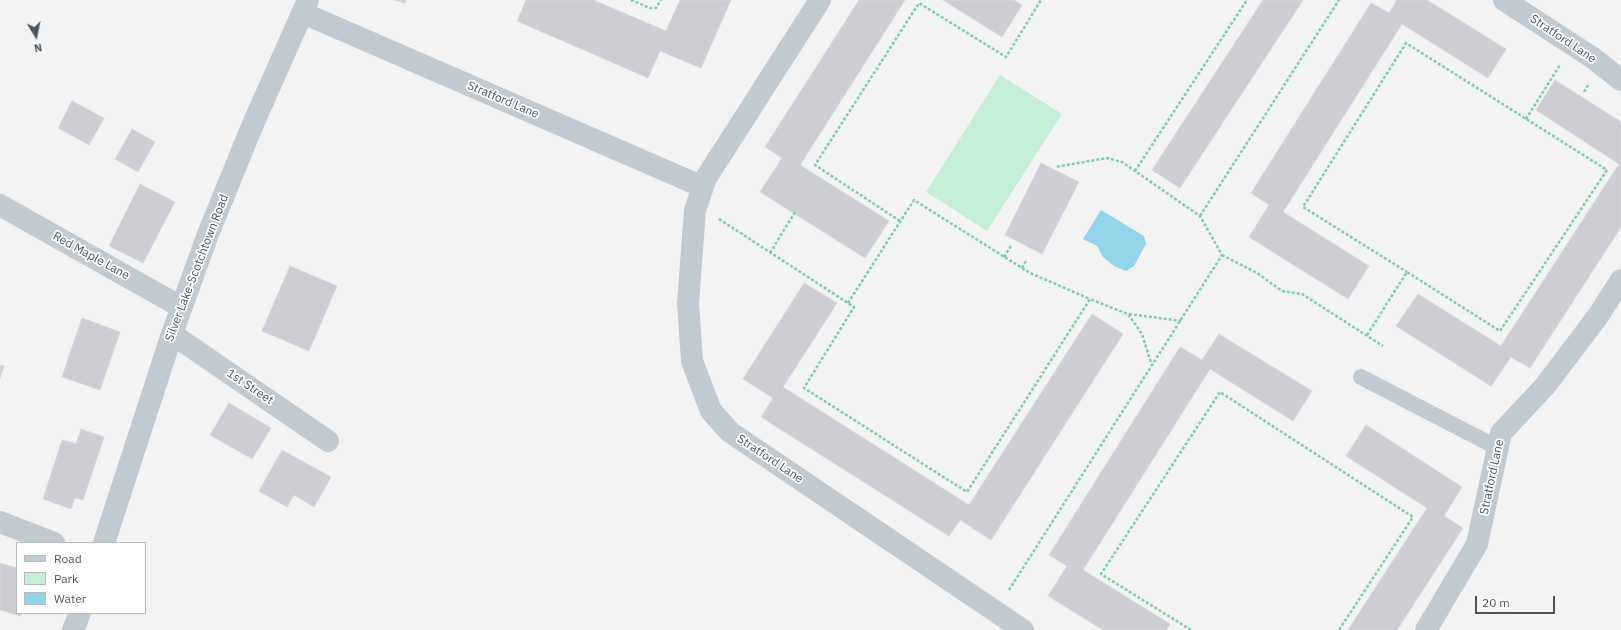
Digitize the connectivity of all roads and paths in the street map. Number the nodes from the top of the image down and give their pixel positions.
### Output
1 (631, 0) edge
2 (661, 0) edge
3 (820, 0) edge
4 (1041, 0) edge
5 (1247, 0) edge
6 (1339, 0) edge
7 (1504, 0) edge
8 (305, 6) edge
9 (1564, 58) dead end
10 (1621, 80) edge
11 (1526, 119) junction
12 (1055, 167) dead end
13 (1135, 171) junction
14 (703, 187) junction
15 (0, 205) edge
16 (795, 212) dead end
17 (1200, 216) junction
18 (716, 217) dead end
19 (900, 221) junction
20 (1011, 246) dead end
21 (770, 253) junction
22 (1222, 255) junction
23 (1004, 257) junction
24 (1027, 258) dead end
25 (1022, 268) junction
26 (1407, 272) junction
27 (1621, 280) edge
28 (1090, 299) junction
29 (848, 303) junction
30 (182, 307) junction
31 (1128, 314) junction
32 (1180, 321) junction
33 (172, 334) junction
34 (1367, 335) junction
35 (1383, 346) dead end
36 (1152, 366) junction
37 (1361, 377) dead end
38 (328, 441) dead end
39 (1498, 448) junction
40 (0, 522) edge
41 (51, 542) edge
42 (104, 542) edge
43 (1007, 594) dead end
44 (80, 614) edge
45 (73, 630) edge
46 (1023, 630) edge
47 (1191, 630) edge
48 (1339, 630) edge
49 (1426, 630) edge

1 - 2 path
3 - 14 street, Stratford Lane
4 - 19 path
5 - 13 path
6 - 17 path
7 - 10 street, Stratford Lane
8 - 14 street, Stratford Lane
8 - 30 street, Silver Lake-Scotchtown Road
9 - 11 path
11 - 26 path
11 - 26 path
12 - 13 path
13 - 17 path
14 - 46 street, Stratford Lane
15 - 30 street, Red Maple Lane
16 - 21 path
17 - 22 path
18 - 21 path
19 - 23 path
19 - 29 path
20 - 23 path
21 - 29 path
22 - 32 path
22 - 34 path
23 - 25 path
24 - 25 path
25 - 28 path
26 - 34 path
27 - 39 street, Stratford Lane
28 - 29 path
28 - 31 path
30 - 33 street, Silver Lake-Scotchtown Road
31 - 32 path
31 - 36 path
32 - 36 path
33 - 38 street, 1st Street
33 - 42 street, Silver Lake-Scotchtown Road
34 - 35 path
36 - 43 path
37 - 39 lane
39 - 49 street, Stratford Lane
40 - 41 street
44 - 45 street
47 - 48 path

